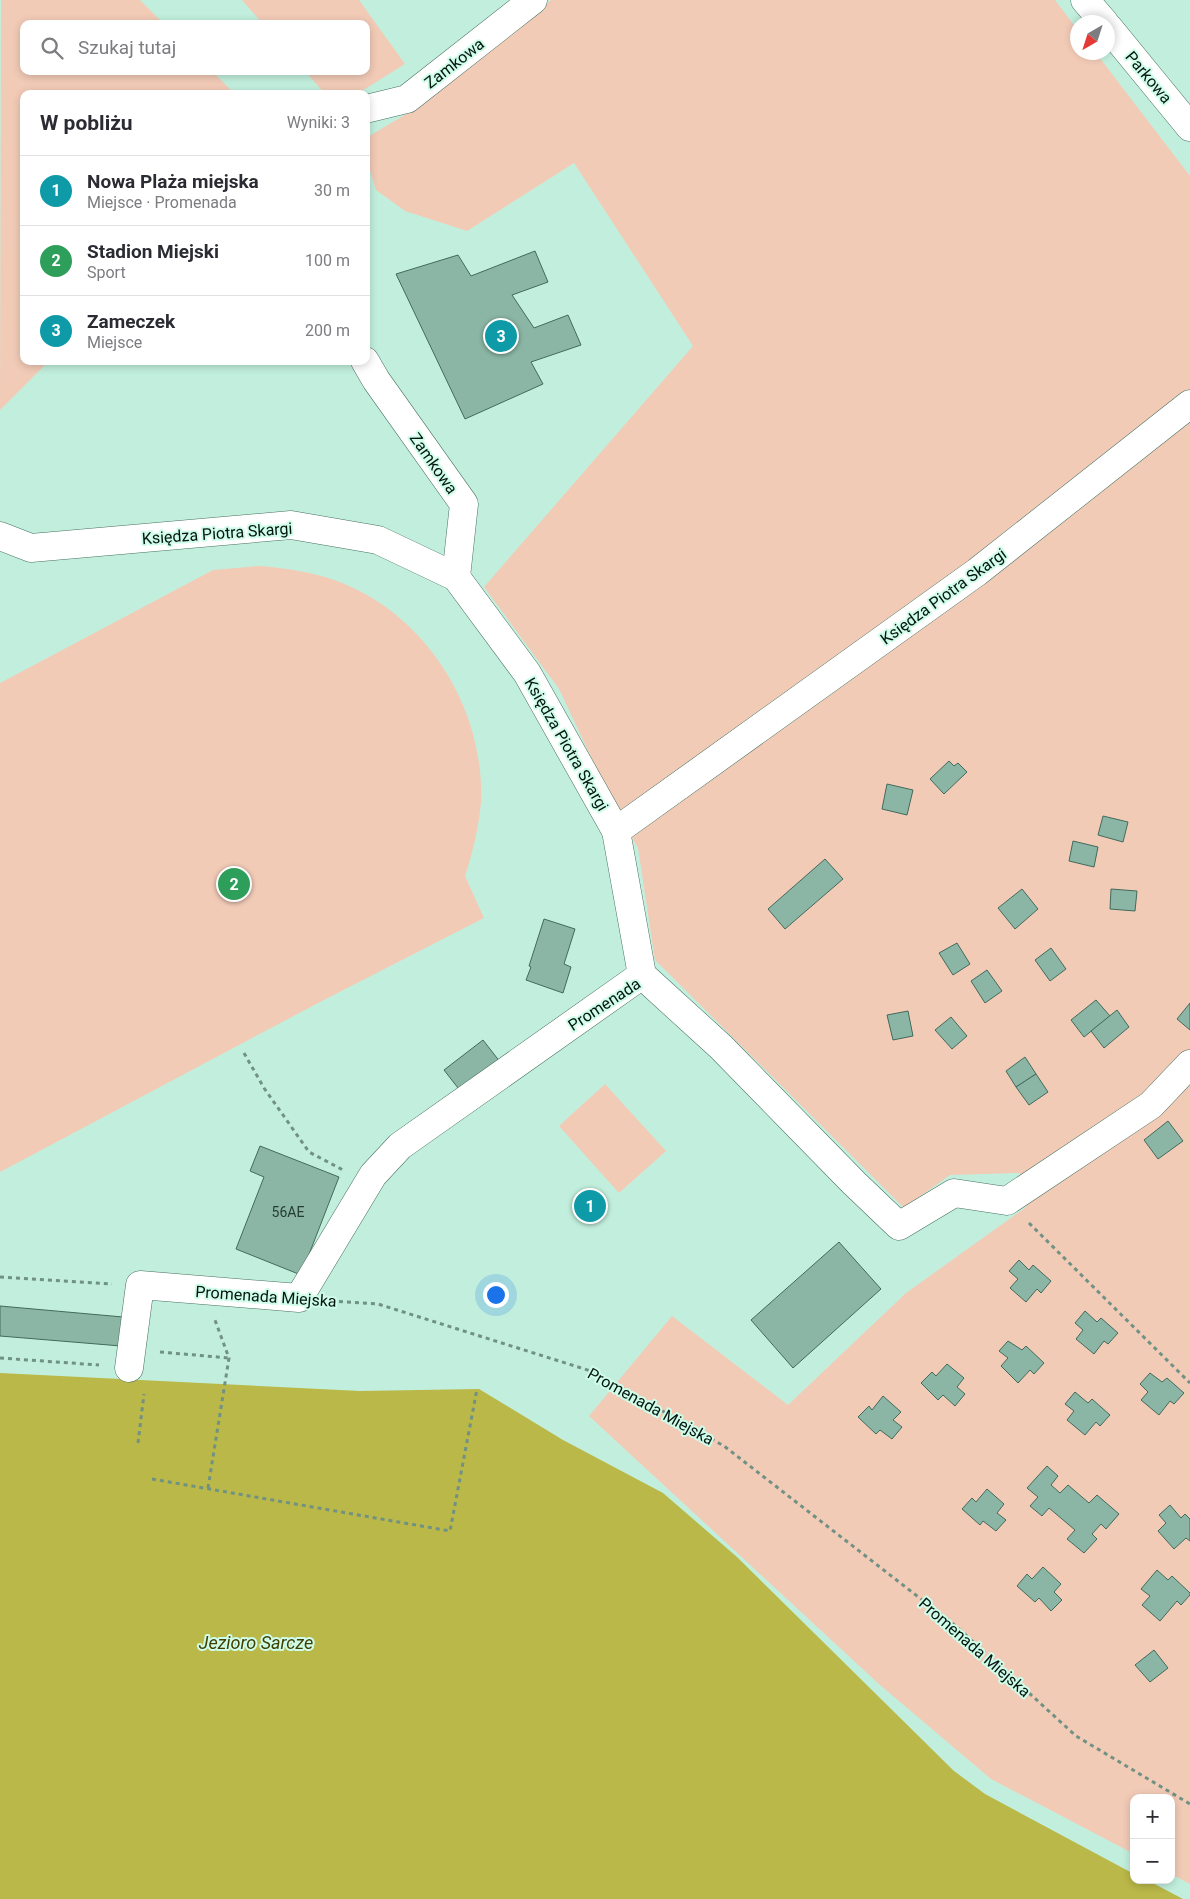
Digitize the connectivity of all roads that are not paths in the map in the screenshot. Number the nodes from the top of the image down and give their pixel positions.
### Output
1 (534, 0) edge
2 (1085, 0) edge
3 (1098, 15) edge
4 (1115, 36) edge
5 (370, 108) edge
6 (1190, 127) edge
7 (367, 365) edge
8 (1190, 404) edge
9 (0, 536) edge
10 (456, 577) junction
11 (616, 831) junction
12 (642, 975) junction
13 (1190, 1064) edge
14 (299, 1298) joint
15 (135, 1368) road end

1 - 5 street, Zamkowa
2 - 3 street
4 - 6 street, Parkowa
7 - 10 street, Zamkowa
8 - 11 street, Księdza Piotra Skargi
9 - 10 street, Księdza Piotra Skargi
10 - 11 street, Księdza Piotra Skargi
11 - 12 street, Księdza Piotra Skargi
12 - 13 street, Promenada
12 - 14 street, Promenada
14 - 15 street, Promenada Miejska

